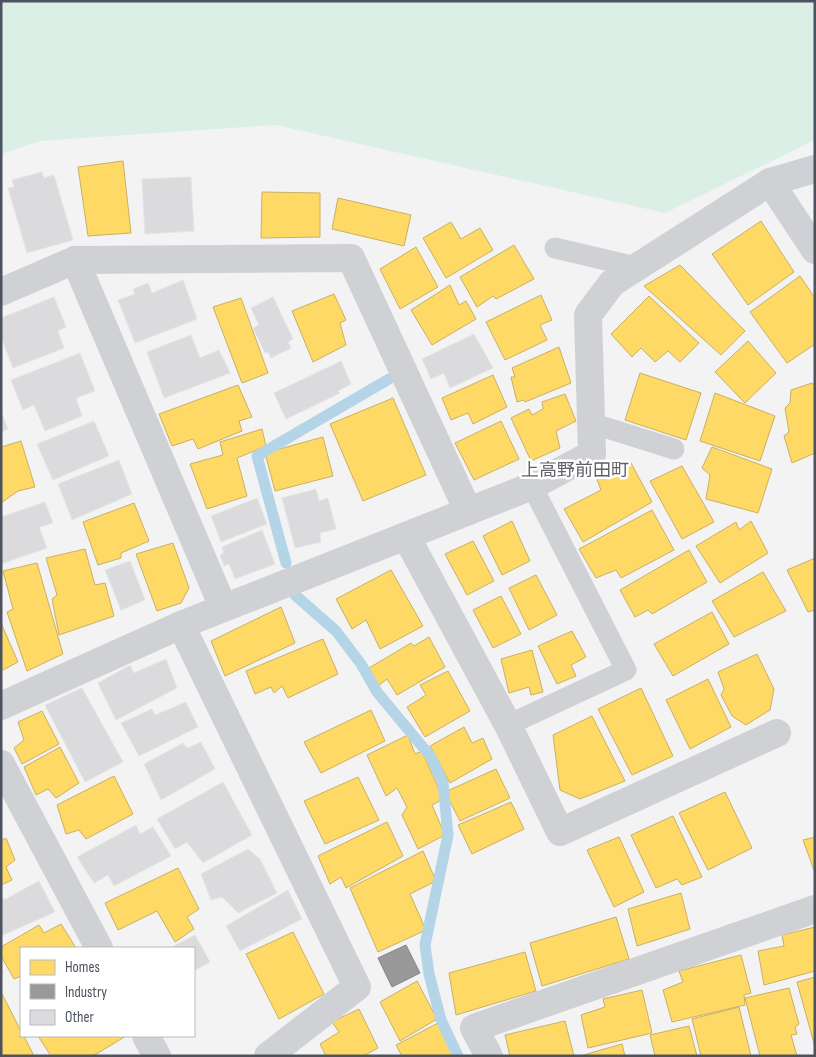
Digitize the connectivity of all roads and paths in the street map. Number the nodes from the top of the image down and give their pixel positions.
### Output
1 (815, 169) edge
2 (770, 182) junction
3 (555, 248) dead end
4 (815, 250) edge
5 (75, 260) junction
6 (636, 267) junction
7 (1, 292) edge
8 (591, 423) junction
9 (674, 449) dead end
10 (532, 486) junction
11 (468, 512) junction
12 (406, 536) junction
13 (223, 608) junction
14 (180, 625) junction
15 (1, 706) edge
16 (508, 725) junction
17 (777, 732) dead end
18 (1, 764) edge
19 (815, 909) edge
20 (99, 947) edge
21 (147, 1037) edge
22 (157, 1056) edge
23 (268, 1056) edge
24 (489, 1056) edge

1 - 2 street
2 - 4 street
2 - 6 street
3 - 6 lane
5 - 7 street
5 - 11 street
5 - 13 street
6 - 8 street
8 - 9 lane
8 - 10 street
10 - 11 street
10 - 16 lane
11 - 12 street
12 - 13 street
12 - 16 street
13 - 14 street
14 - 15 street
14 - 23 street
16 - 17 street
18 - 20 street
19 - 24 street
21 - 22 street

